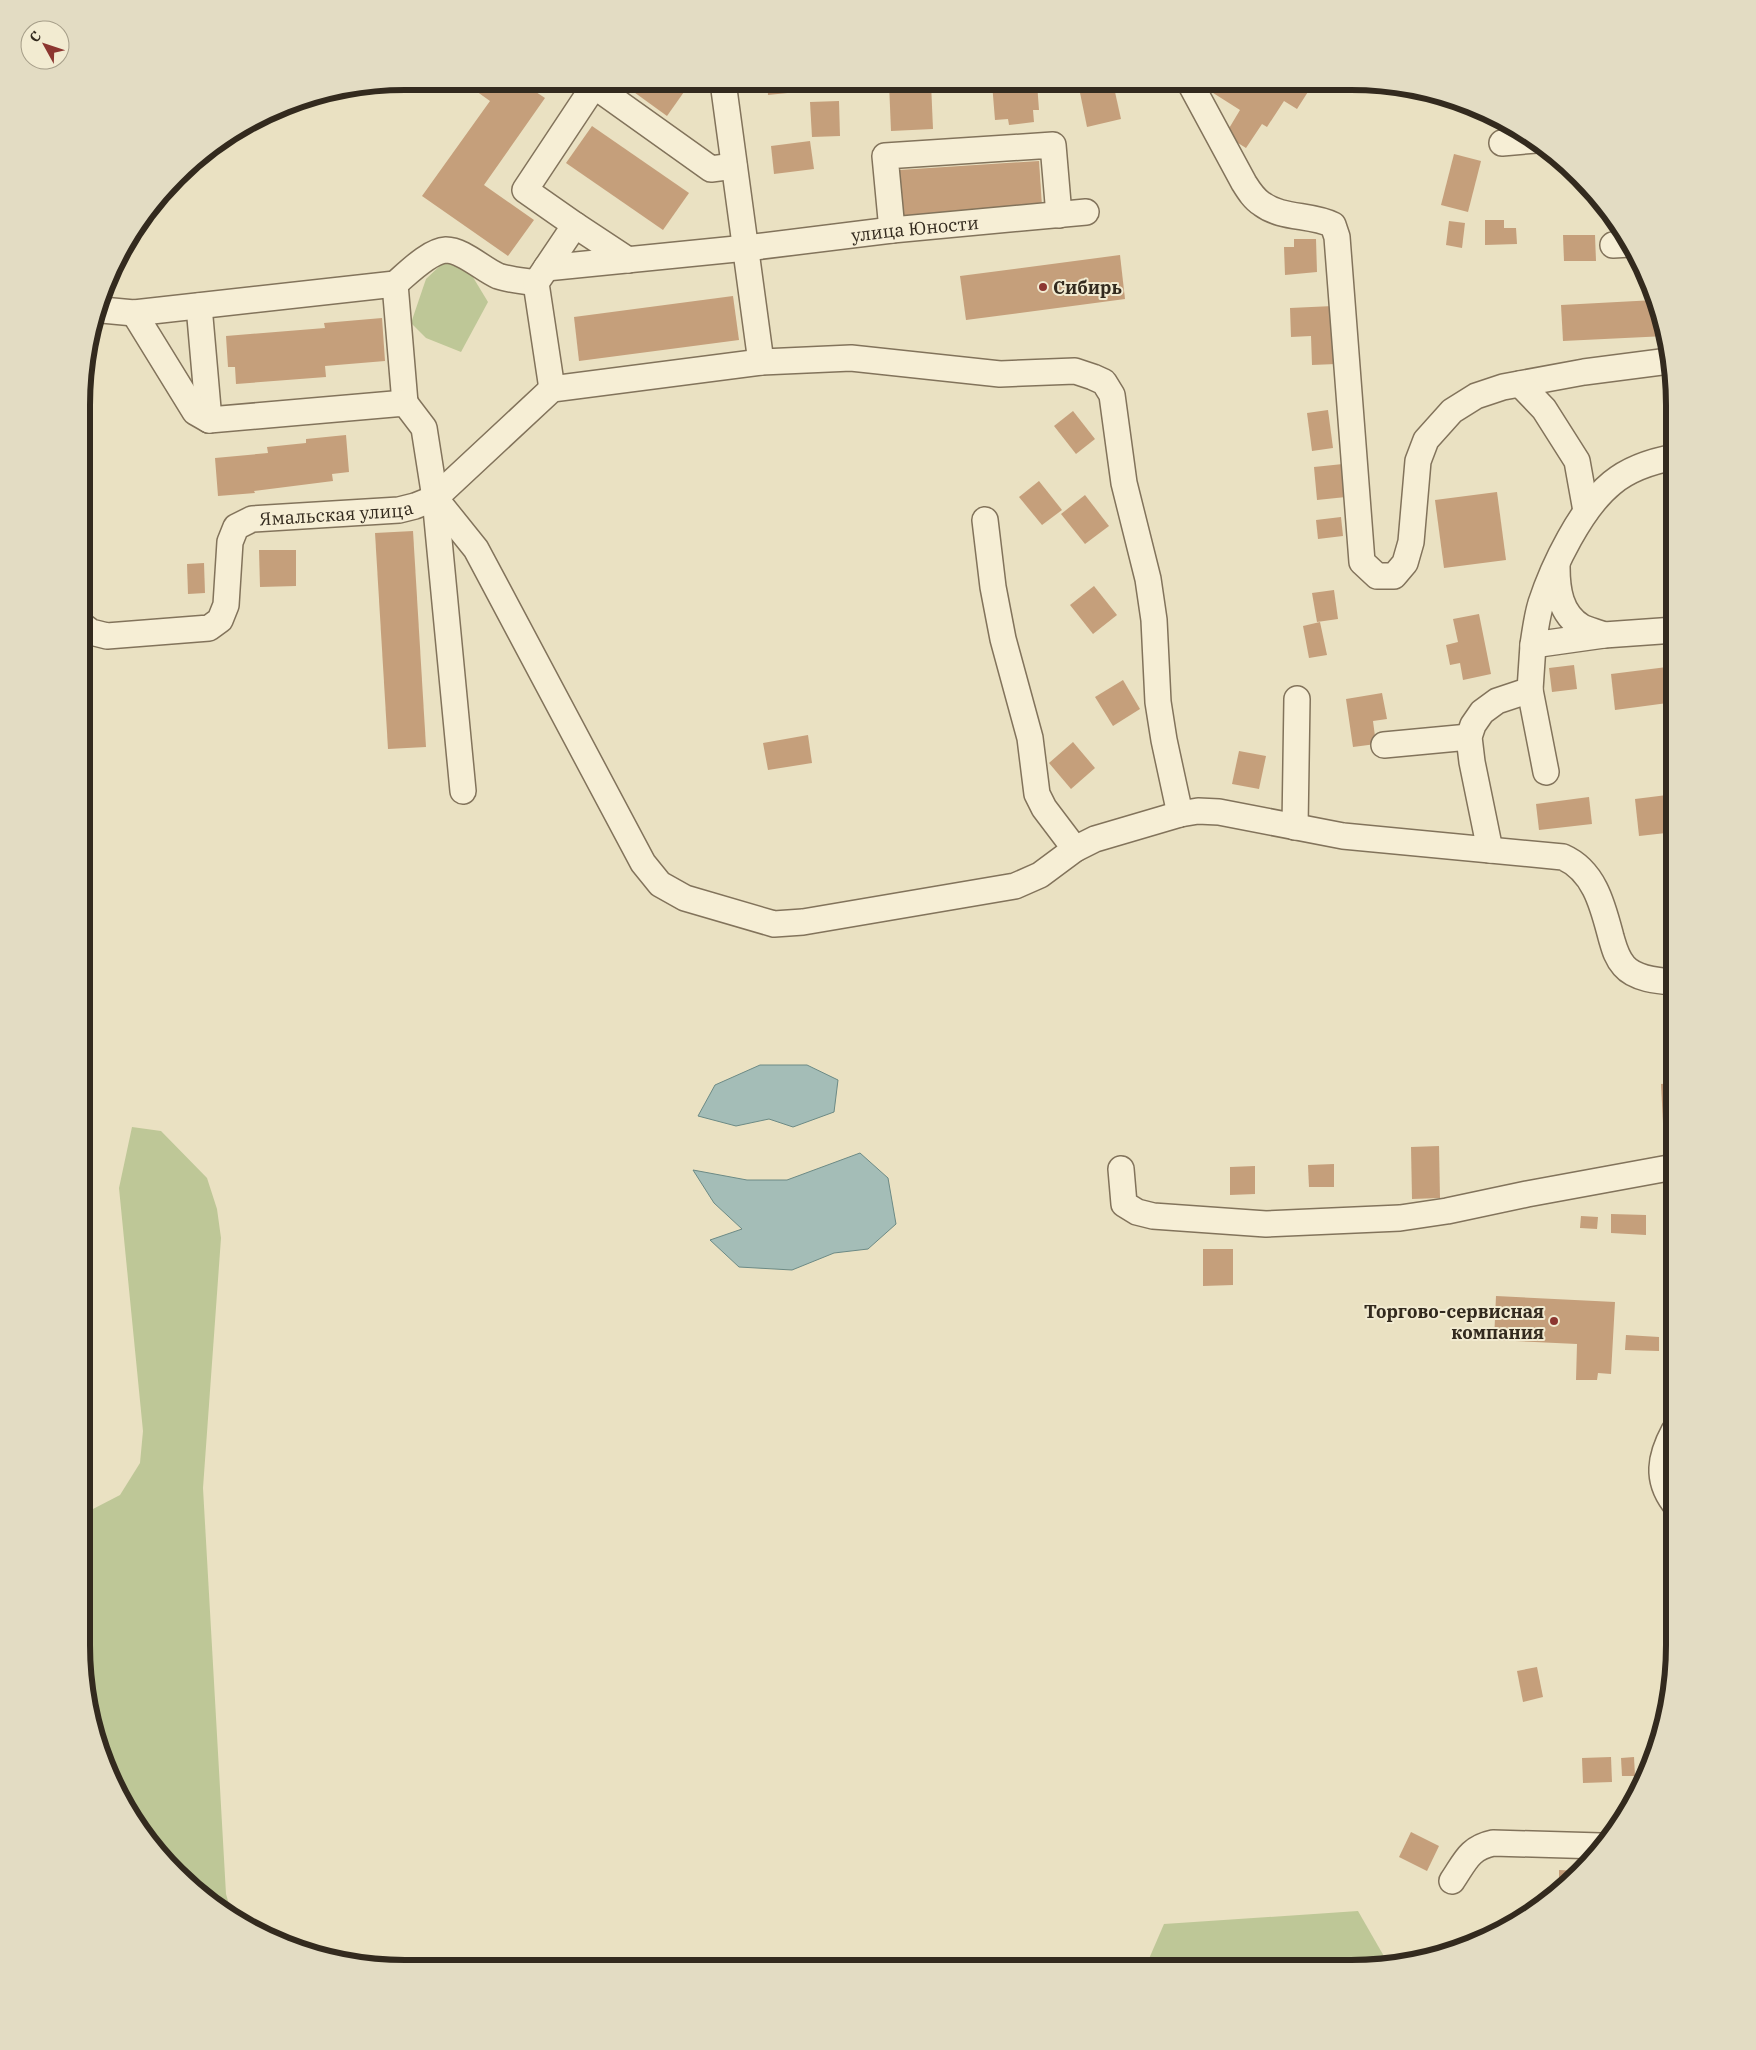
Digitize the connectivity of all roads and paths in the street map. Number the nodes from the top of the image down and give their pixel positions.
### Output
1 (588, 90) edge
2 (600, 90) edge
3 (724, 90) edge
4 (1193, 90) edge
5 (1522, 141) edge
6 (1502, 142) dead end
7 (734, 166) junction
8 (1086, 212) dead end
9 (1059, 214) junction
10 (575, 224) junction
11 (892, 230) junction
12 (746, 248) junction
13 (628, 260) junction
14 (541, 276) junction
15 (395, 284) junction
16 (198, 306) junction
17 (105, 310) edge
18 (134, 313) junction
19 (760, 362) junction
20 (1663, 362) edge
21 (1520, 384) junction
22 (552, 389) junction
23 (405, 403) junction
24 (209, 420) junction
25 (1666, 458) edge
26 (435, 498) junction
27 (1586, 511) junction
28 (985, 520) dead end
29 (1557, 564) junction
30 (90, 630) edge
31 (1666, 631) edge
32 (1604, 635) junction
33 (1533, 644) junction
34 (1530, 690) junction
35 (1296, 699) dead end
36 (1469, 737) junction
37 (1384, 745) dead end
38 (1546, 772) dead end
39 (463, 792) dead end
40 (1180, 814) junction
41 (1295, 827) junction
42 (1075, 850) junction
43 (1490, 850) junction
44 (1666, 981) edge
45 (1122, 1169) dead end
46 (1666, 1169) edge
47 (1666, 1447) edge
48 (1666, 1491) edge
49 (1594, 1846) edge
50 (1452, 1881) dead end

1 - 10 street
2 - 7 street
3 - 7 street
4 - 21 street
5 - 6 street
7 - 12 street
8 - 9 street, улица Юности
9 - 11 street, улица Юности
9 - 11 street
10 - 13 street
10 - 14 street
11 - 12 street, улица Юности
12 - 13 street, улица Юности
12 - 19 street
13 - 14 street, улица Юности
14 - 15 street, улица Юности
14 - 22 street
15 - 16 street
15 - 23 street
16 - 18 street
16 - 24 street
17 - 18 street
18 - 24 street
19 - 22 street
19 - 40 street
20 - 21 street
21 - 27 street
22 - 26 street
23 - 24 street
23 - 26 street
25 - 27 street
26 - 30 street, Ямальская улица
26 - 39 street
26 - 42 street
27 - 29 street
28 - 42 street
29 - 32 street
29 - 33 street
31 - 32 street
32 - 33 street
33 - 34 street
34 - 36 street
34 - 38 street
35 - 41 street
36 - 37 street
36 - 43 street
40 - 41 street
40 - 42 street
41 - 43 street
43 - 44 street
45 - 46 street
47 - 48 street
49 - 50 street

